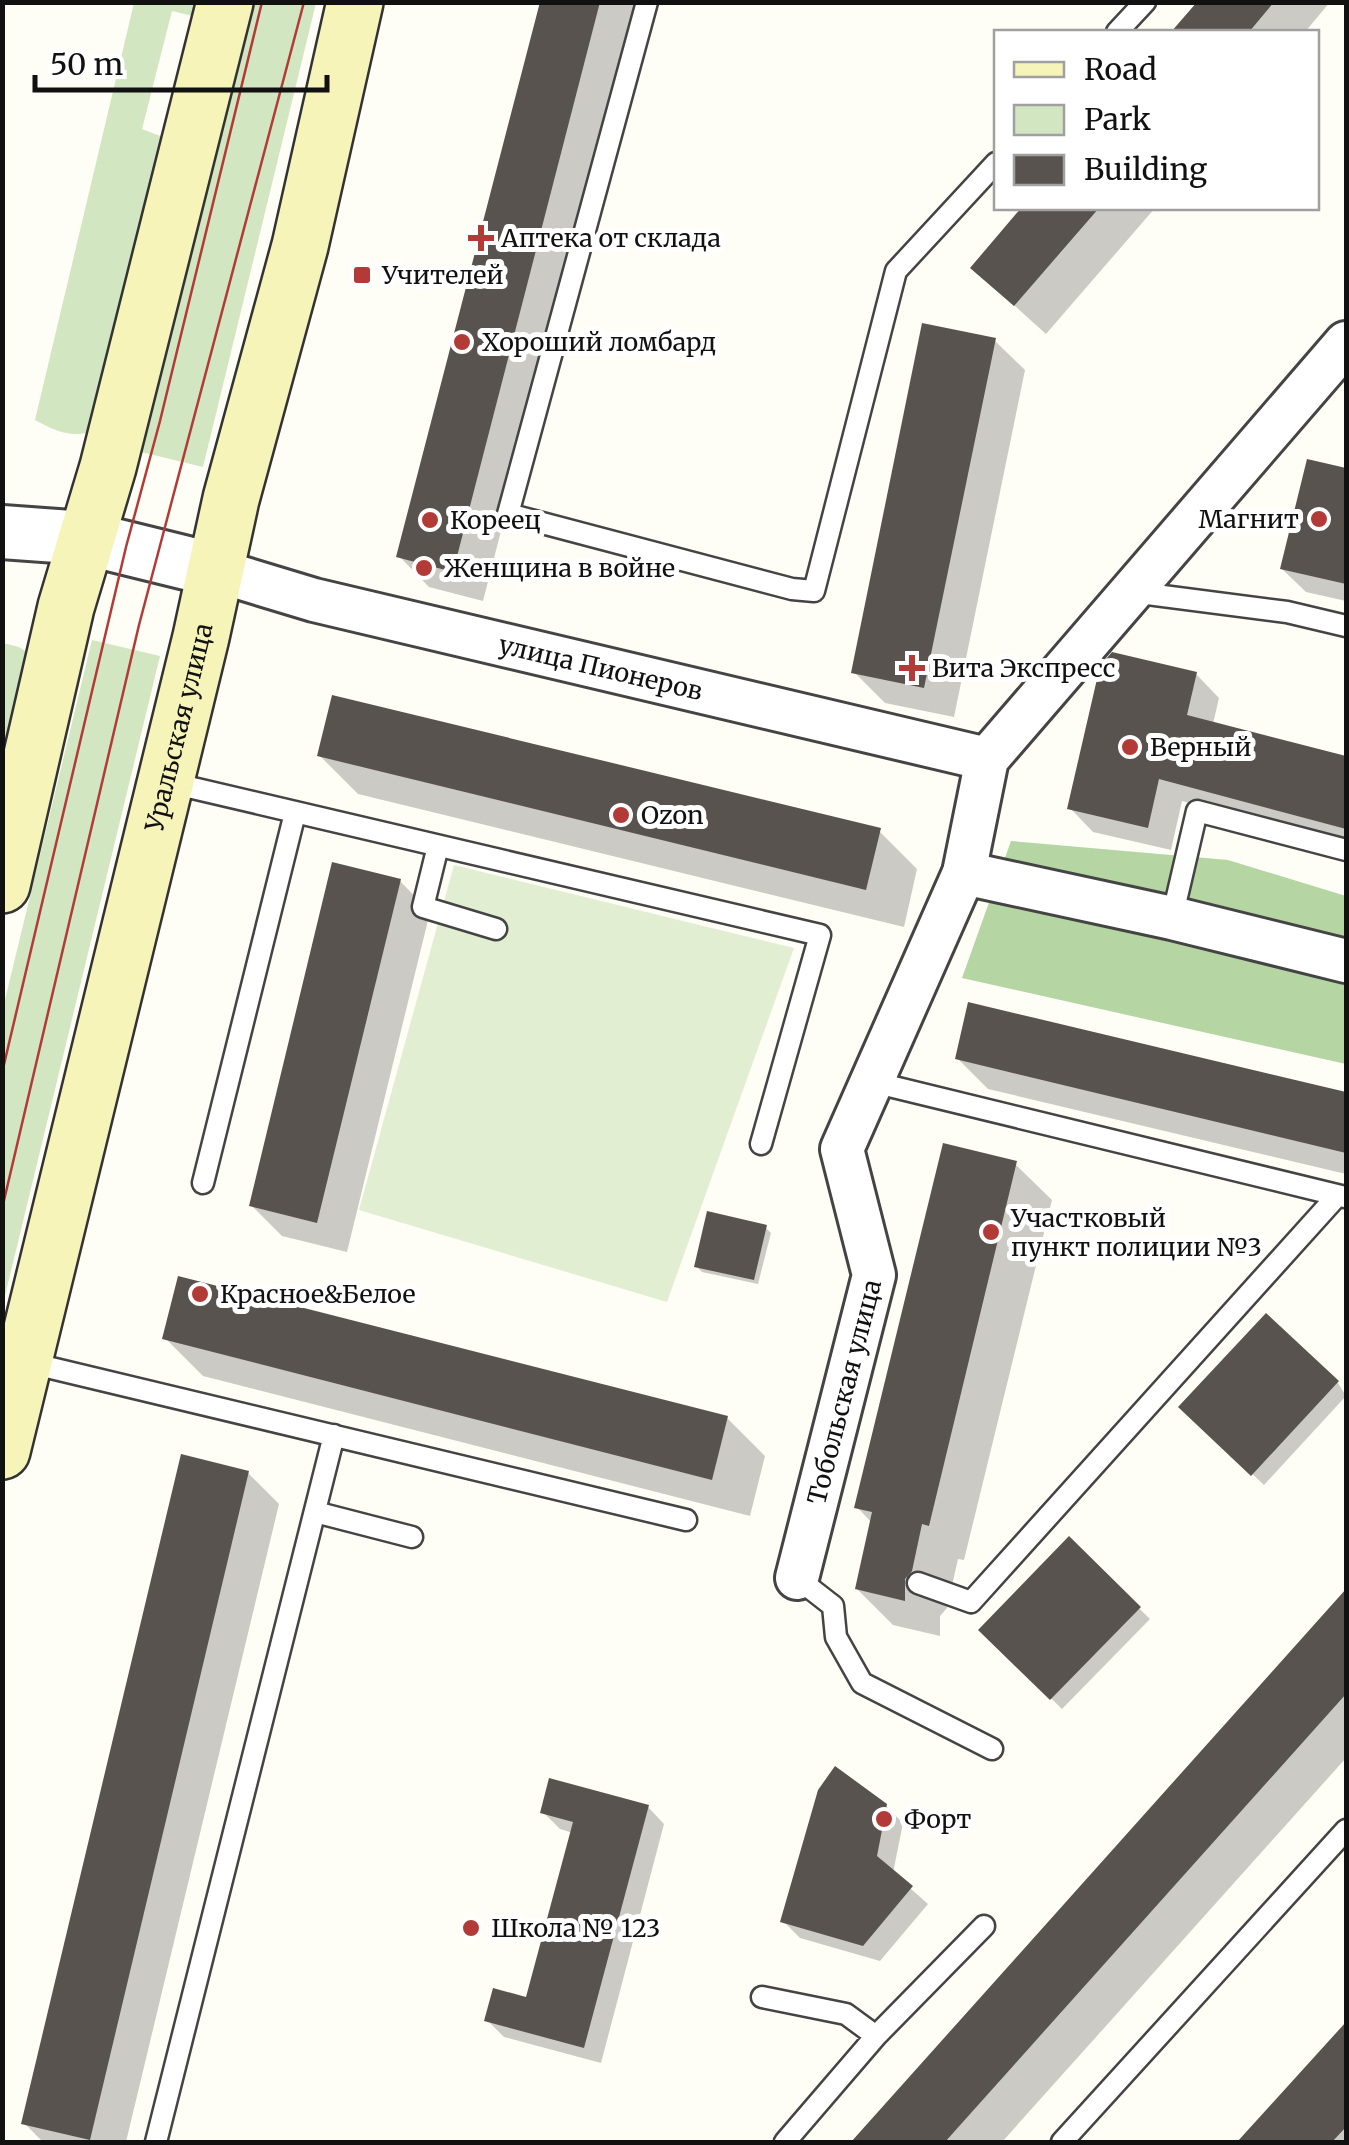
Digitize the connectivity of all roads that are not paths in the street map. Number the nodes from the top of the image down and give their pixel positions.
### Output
1 (226, 2) edge
2 (356, 2) edge
3 (647, 2) edge
4 (1145, 2) edge
5 (1120, 30) edge
6 (994, 164) edge
7 (1345, 348) edge
8 (2, 532) edge
9 (85, 538) junction
10 (215, 570) junction
11 (1132, 592) junction
12 (1346, 626) edge
13 (987, 759) junction
14 (166, 781) junction
15 (295, 813) junction
16 (438, 846) junction
17 (1346, 850) edge
18 (964, 873) junction
19 (2, 885) edge
20 (1172, 918) junction
21 (496, 929) dead end
22 (1346, 962) edge
23 (873, 1082) junction
24 (761, 1144) dead end
25 (204, 1182) dead end
26 (1342, 1197) edge
27 (24, 1361) junction
28 (334, 1436) junction
29 (2, 1451) edge
30 (314, 1512) junction
31 (686, 1520) dead end
32 (412, 1536) dead end
33 (796, 1578) joint
34 (918, 1583) dead end
35 (992, 1748) dead end
36 (1346, 1830) edge
37 (984, 1926) dead end
38 (762, 1997) dead end
39 (876, 2036) junction
40 (156, 2142) edge
41 (785, 2142) edge
42 (1062, 2142) edge

1 - 9 main road
2 - 10 main road, Уральская улица
3 - 6 lane
4 - 5 lane
7 - 11 street
8 - 9 street
9 - 10 street
9 - 19 main road
10 - 13 street, улица Пионеров
10 - 14 main road, Уральская улица
11 - 12 lane
11 - 13 street
13 - 18 street, Тобольская улица
14 - 15 lane
14 - 27 main road, Уральская улица
15 - 16 lane
15 - 25 lane
16 - 21 lane
16 - 24 lane
17 - 20 lane
18 - 20 street
18 - 23 street, Тобольская улица
20 - 22 street
23 - 26 lane
23 - 33 street, Тобольская улица
26 - 34 lane
27 - 28 lane
27 - 29 main road, Уральская улица
28 - 30 lane
28 - 31 lane
30 - 32 lane
30 - 40 lane
33 - 35 lane
36 - 42 lane
37 - 39 lane
38 - 39 lane
39 - 41 lane

